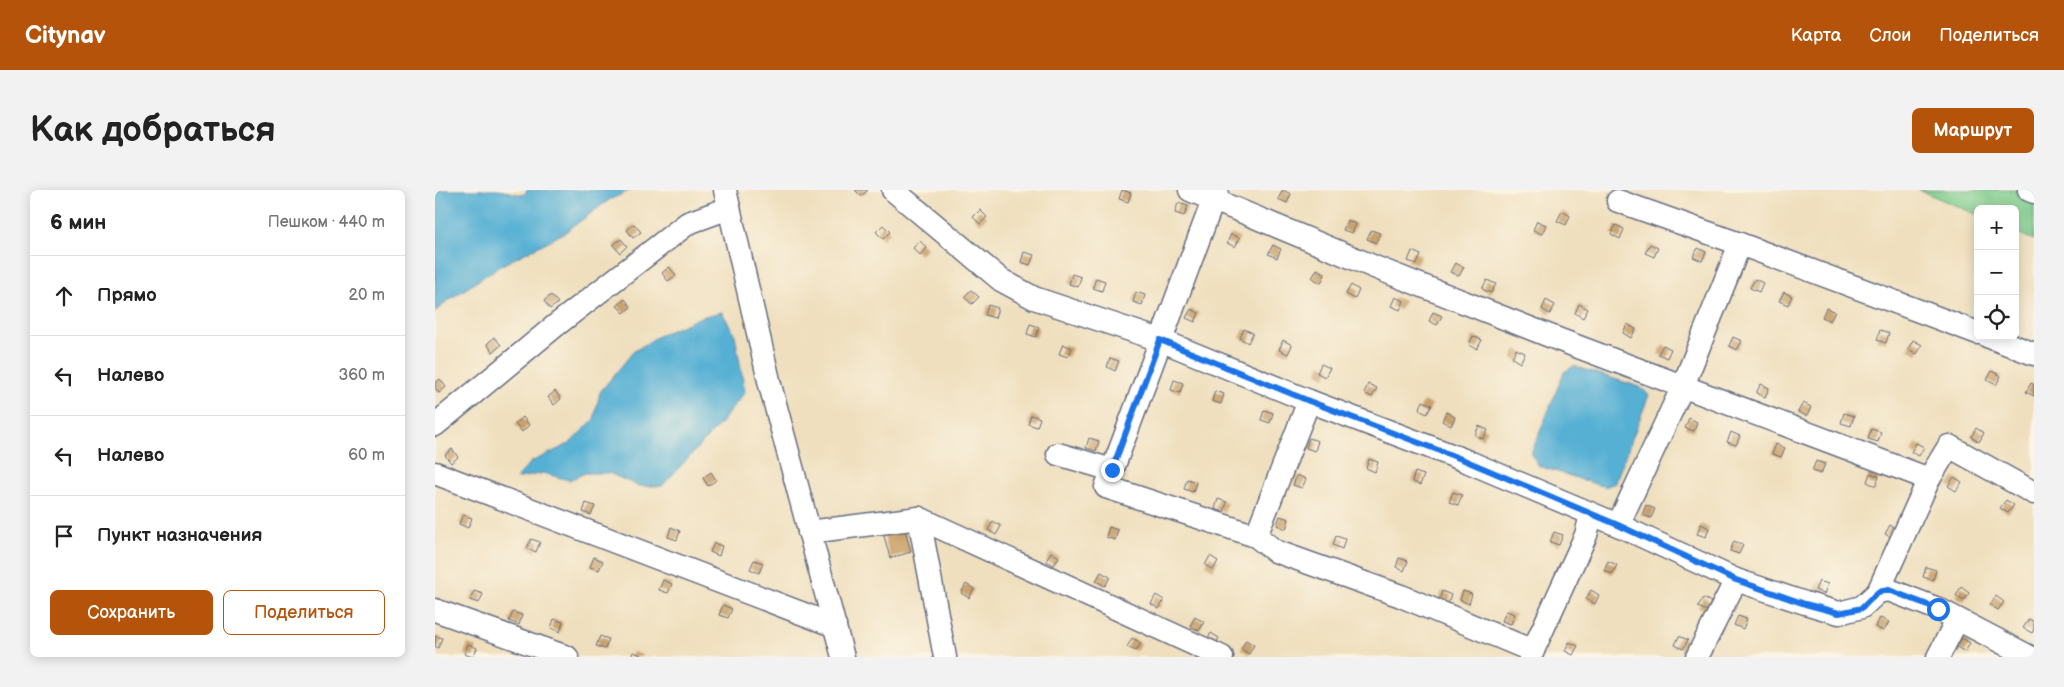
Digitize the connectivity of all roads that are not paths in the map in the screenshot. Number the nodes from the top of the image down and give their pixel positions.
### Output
1 (893, 190) edge
2 (1190, 190) edge
3 (2029, 190) edge
4 (2034, 192) edge
5 (1216, 195) edge
6 (727, 199) edge
7 (1618, 201) dead end
8 (1740, 244) junction
9 (1974, 332) edge
10 (1160, 340) junction
11 (1997, 340) edge
12 (2034, 354) edge
13 (1683, 386) junction
14 (1309, 401) junction
15 (435, 425) edge
16 (1058, 454) dead end
17 (1112, 470) junction
18 (435, 473) edge
19 (1929, 478) junction
20 (2034, 493) edge
21 (1591, 515) junction
22 (919, 518) junction
23 (1618, 525) junction
24 (809, 532) junction
25 (1256, 536) junction
26 (1736, 580) junction
27 (1878, 592) junction
28 (435, 610) edge
29 (1957, 620) junction
30 (835, 626) junction
31 (1531, 654) edge
32 (567, 657) edge
33 (843, 657) edge
34 (945, 657) edge
35 (1222, 657) edge
36 (1697, 657) edge
37 (1938, 657) edge
38 (2030, 657) edge

1 - 10 street
2 - 5 street
3 - 4 street
5 - 10 street
5 - 13 street
6 - 15 street
6 - 24 street
7 - 8 street
8 - 9 street
8 - 13 street
10 - 14 street
10 - 17 street
11 - 12 street
13 - 19 street
13 - 23 street
14 - 21 street
14 - 25 street
16 - 17 street
17 - 25 street
18 - 30 street
19 - 20 street
19 - 27 street
21 - 23 street
21 - 31 street
22 - 24 street
22 - 34 street
22 - 35 street
23 - 26 street
24 - 30 street
25 - 31 street
26 - 27 street
26 - 36 street
27 - 29 street
28 - 32 street
29 - 37 street
29 - 38 street
30 - 33 street

